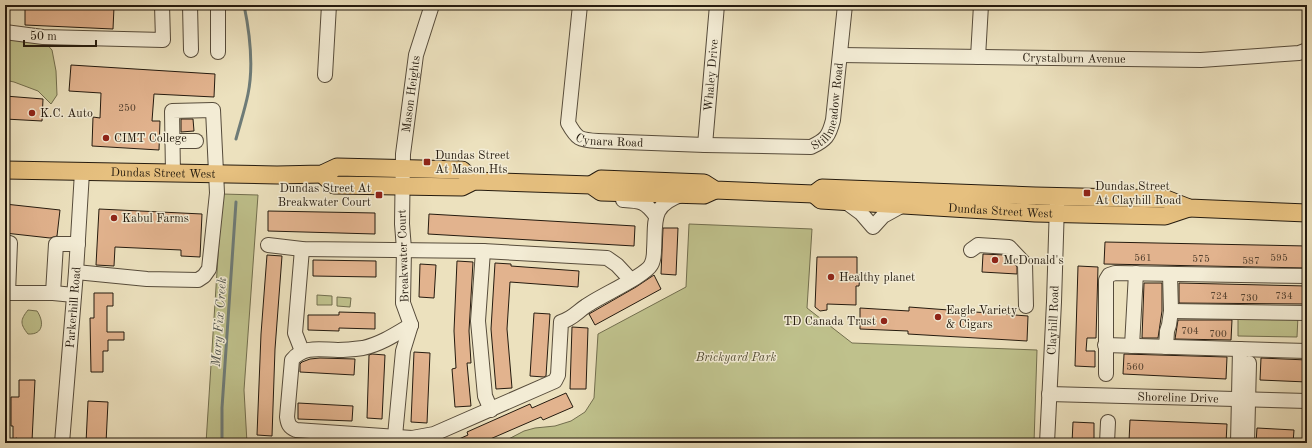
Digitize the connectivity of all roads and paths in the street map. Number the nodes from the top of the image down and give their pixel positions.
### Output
1 (162, 5) edge
2 (190, 5) edge
3 (218, 5) edge
4 (330, 5) edge
5 (432, 5) edge
6 (580, 5) edge
7 (717, 5) edge
8 (845, 5) edge
9 (981, 5) edge
10 (5, 32) edge
11 (191, 50) dead end
12 (1307, 50) edge
13 (218, 52) dead end
14 (840, 55) junction
15 (978, 57) junction
16 (325, 75) dead end
17 (172, 141) junction
18 (196, 141) dead end
19 (705, 145) junction
20 (402, 169) junction
21 (5, 170) edge
22 (82, 172) junction
23 (174, 174) junction
24 (216, 174) junction
25 (322, 174) junction
26 (474, 181) junction
27 (402, 186) junction
28 (596, 188) junction
29 (715, 190) junction
30 (814, 194) junction
31 (682, 195) junction
32 (846, 202) junction
33 (903, 205) junction
34 (1057, 205) junction
35 (1307, 213) edge
36 (656, 216) junction
37 (78, 244) junction
38 (268, 245) dead end
39 (7, 249) edge
40 (302, 249) junction
41 (404, 249) junction
42 (970, 250) dead end
43 (483, 251) junction
44 (76, 272) junction
45 (1136, 273) junction
46 (1170, 274) junction
47 (1307, 276) edge
48 (631, 280) junction
49 (7, 292) edge
50 (53, 293) junction
51 (74, 295) junction
52 (1026, 306) dead end
53 (1171, 311) junction
54 (1307, 313) edge
55 (411, 325) junction
56 (1105, 345) junction
57 (1132, 346) junction
58 (1166, 347) junction
59 (1245, 349) junction
60 (302, 351) junction
61 (1307, 351) edge
62 (1106, 374) dead end
63 (1049, 394) junction
64 (1243, 398) junction
65 (1307, 401) edge
66 (491, 410) junction
67 (1108, 422) dead end
68 (395, 436) junction
69 (62, 443) edge
70 (1047, 443) edge
71 (1107, 443) edge
72 (1238, 443) edge
73 (1248, 443) edge

1 - 10 street
2 - 11 street
3 - 13 street
4 - 16 street
5 - 20 street, Mason Heights
6 - 19 street, Cynara Road
7 - 19 street, Whaley Drive
8 - 14 street, Stillmeadow Road
9 - 15 street
12 - 15 street, Crystalburn Avenue
14 - 15 street, Crystalburn Avenue
14 - 19 street, Stillmeadow Road
17 - 18 street
17 - 23 street
17 - 24 street
20 - 25 main road, Dundas Street West
20 - 26 main road, Dundas Street West
20 - 27 street, Mason Heights
21 - 22 main road, Dundas Street West
22 - 23 main road, Dundas Street West
22 - 37 street, Parkerhill Road
23 - 24 main road, Dundas Street West
24 - 25 main road, Dundas Street West
24 - 44 street
25 - 27 main road, Dundas Street West
26 - 27 main road, Dundas Street West
26 - 28 main road, Dundas Street West
27 - 41 street, Breakwater Court
28 - 29 main road, Dundas Street West
28 - 31 main road, Dundas Street West
28 - 36 street
29 - 30 main road, Dundas Street West
29 - 31 main road, Dundas Street West
30 - 32 main road, Dundas Street West
30 - 34 main road, Dundas Street West
31 - 36 street
32 - 33 main road, Dundas Street West
32 - 33 street
33 - 34 main road, Dundas Street West
34 - 35 main road, Dundas Street West
34 - 63 street, Clayhill Road
36 - 48 street
37 - 44 street, Parkerhill Road
37 - 50 street
38 - 40 street
39 - 49 street
40 - 41 street
40 - 60 street
41 - 43 street
41 - 55 street, Breakwater Court
42 - 52 street
43 - 48 street
43 - 66 street
44 - 51 street, Parkerhill Road
45 - 46 street
45 - 56 street
45 - 57 street
46 - 47 street
46 - 53 street
48 - 66 street
49 - 50 street
50 - 51 street
51 - 69 street, Parkerhill Road
53 - 54 street
53 - 58 street
55 - 60 street
55 - 68 street
56 - 57 street
56 - 62 street
57 - 58 street
58 - 59 street
59 - 61 street
59 - 64 street
60 - 68 street
63 - 64 street, Shoreline Drive
63 - 70 street, Clayhill Road
64 - 65 street, Shoreline Drive
64 - 72 street
64 - 73 street
66 - 68 street
67 - 71 street

